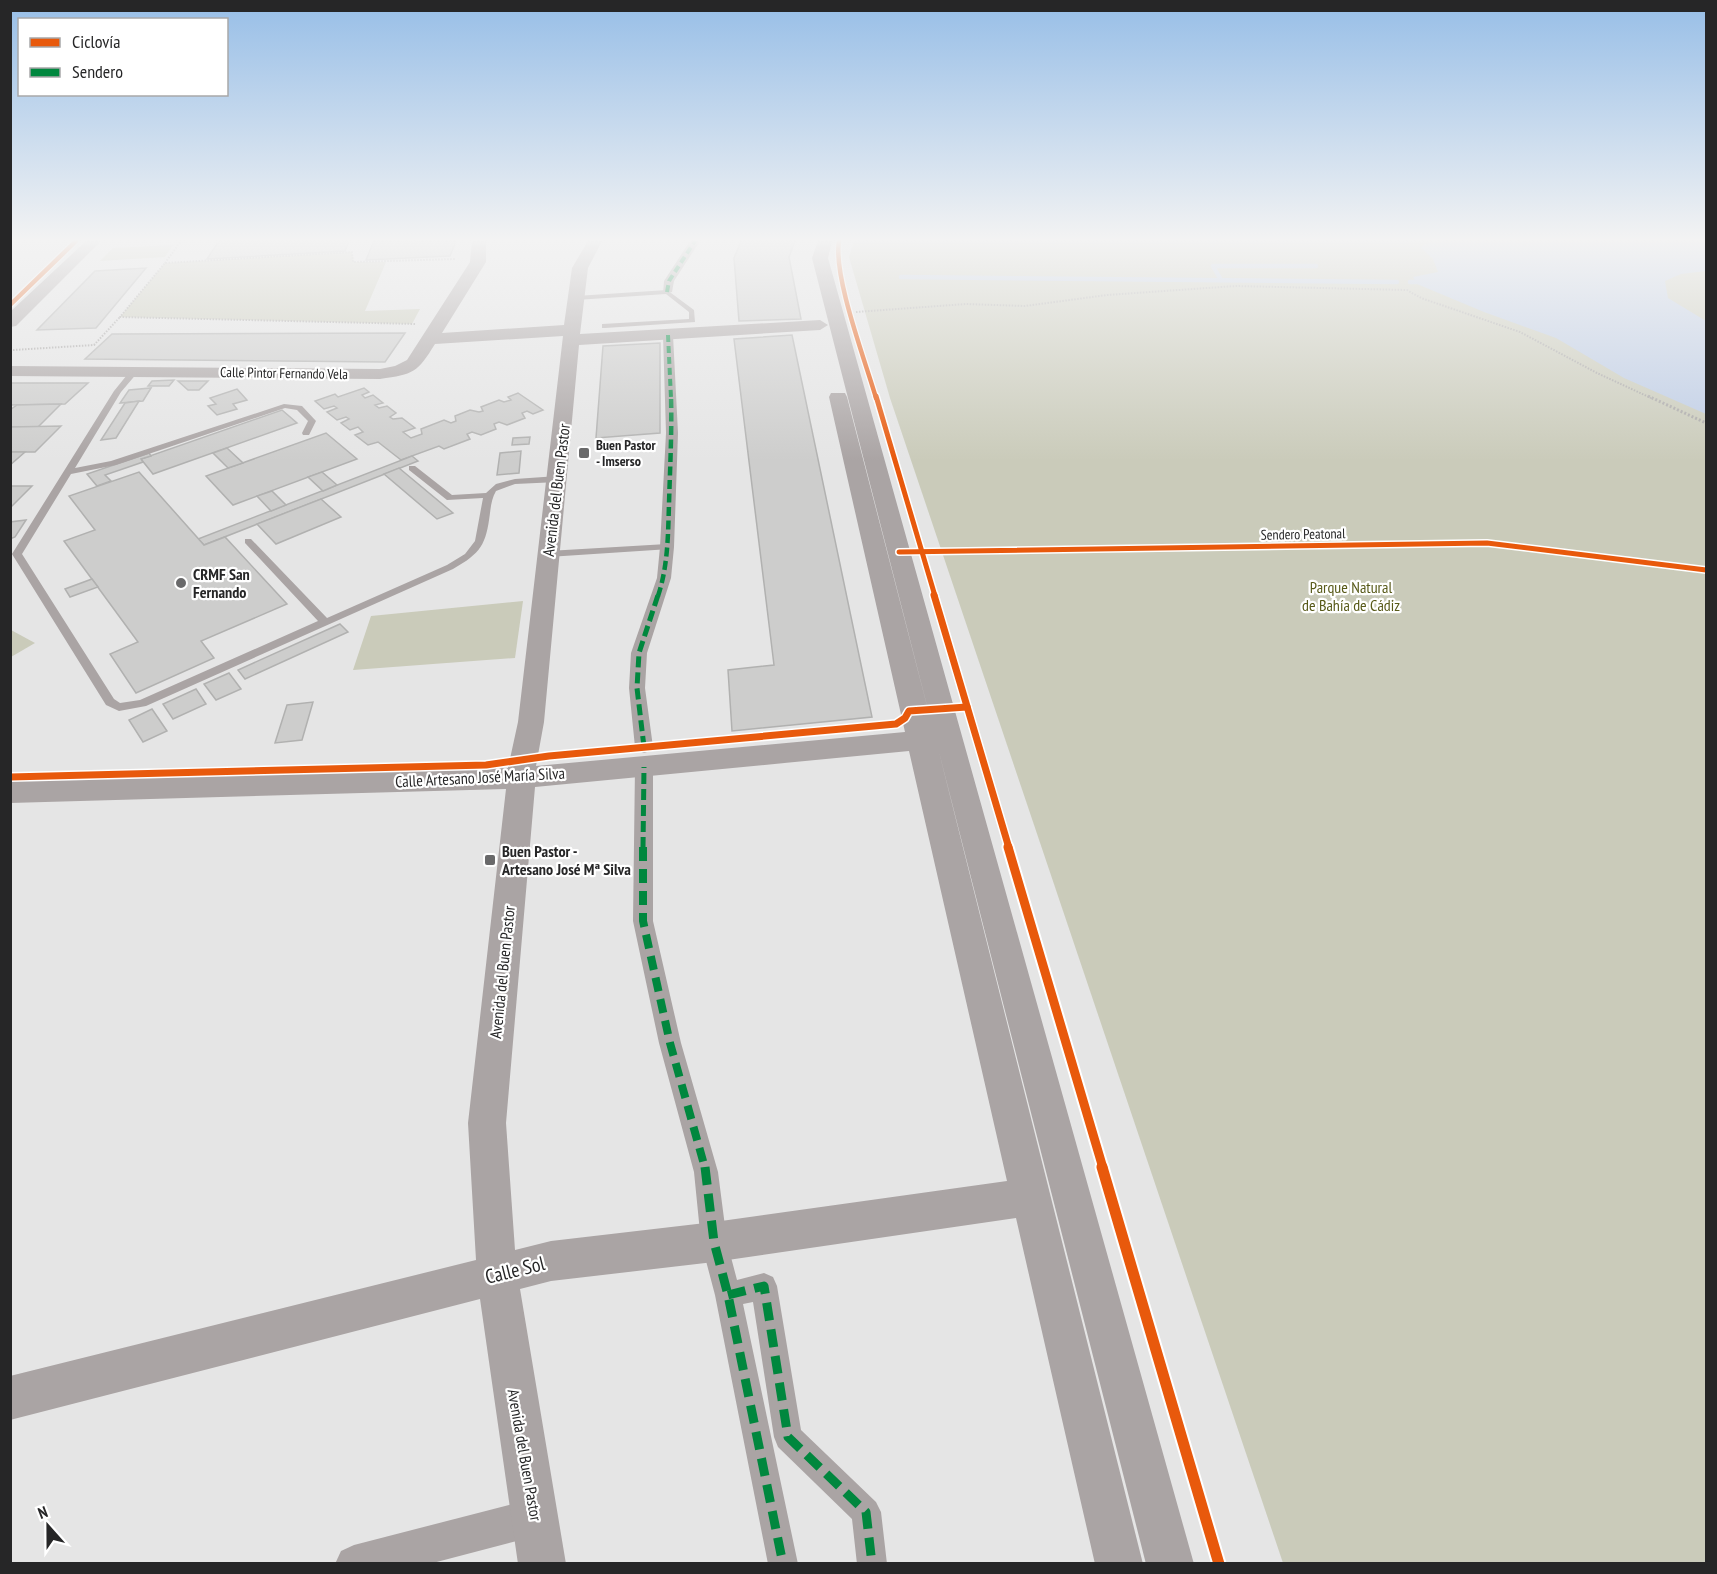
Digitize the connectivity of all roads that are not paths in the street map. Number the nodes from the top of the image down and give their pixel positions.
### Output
1 (446, 314) edge
2 (574, 314) edge
3 (692, 314) edge
4 (817, 314) edge
5 (834, 314) edge
6 (605, 326) dead end
7 (820, 326) junction
8 (435, 333) junction
9 (572, 335) junction
10 (668, 335) junction
11 (10, 372) edge
12 (134, 372) junction
13 (306, 432) dead end
14 (412, 468) dead end
15 (68, 472) junction
16 (558, 478) junction
17 (489, 495) junction
18 (248, 541) dead end
19 (667, 547) junction
20 (548, 554) junction
21 (325, 622) junction
22 (935, 738) junction
23 (644, 757) junction
24 (522, 778) junction
25 (10, 792) edge
26 (1030, 1197) junction
27 (714, 1242) junction
28 (497, 1274) junction
29 (728, 1294) junction
30 (10, 1398) edge
31 (536, 1517) junction
32 (354, 1563) edge
33 (542, 1563) edge
34 (783, 1563) edge
35 (872, 1563) edge
36 (1119, 1563) edge
37 (1170, 1563) edge

1 - 8 street, Calle Pintor Fernando Vela
2 - 9 street, Avenida del Buen Pastor
3 - 6 lane
4 - 7 street
5 - 22 street
7 - 10 street
7 - 22 street
8 - 9 street
8 - 12 street, Calle Pintor Fernando Vela
9 - 10 street
9 - 16 street, Avenida del Buen Pastor
10 - 19 street
11 - 12 street, Calle Pintor Fernando Vela
12 - 15 lane
13 - 15 lane
14 - 17 lane
15 - 21 lane
16 - 17 lane
16 - 20 street, Avenida del Buen Pastor
17 - 21 lane
18 - 21 lane
19 - 20 lane
19 - 23 street
20 - 24 street, Avenida del Buen Pastor
22 - 23 street, Calle Artesano José María Silva
22 - 26 street
22 - 37 street
23 - 24 street, Calle Artesano José María Silva
23 - 27 street
24 - 25 street, Calle Artesano José María Silva
24 - 28 street, Avenida del Buen Pastor
26 - 27 street, Calle Sol
26 - 36 street
27 - 28 street, Calle Sol
27 - 29 street
28 - 30 street, Calle Sol
28 - 31 street, Avenida del Buen Pastor
29 - 34 street
29 - 35 street
31 - 32 street
31 - 33 street, Avenida del Buen Pastor

